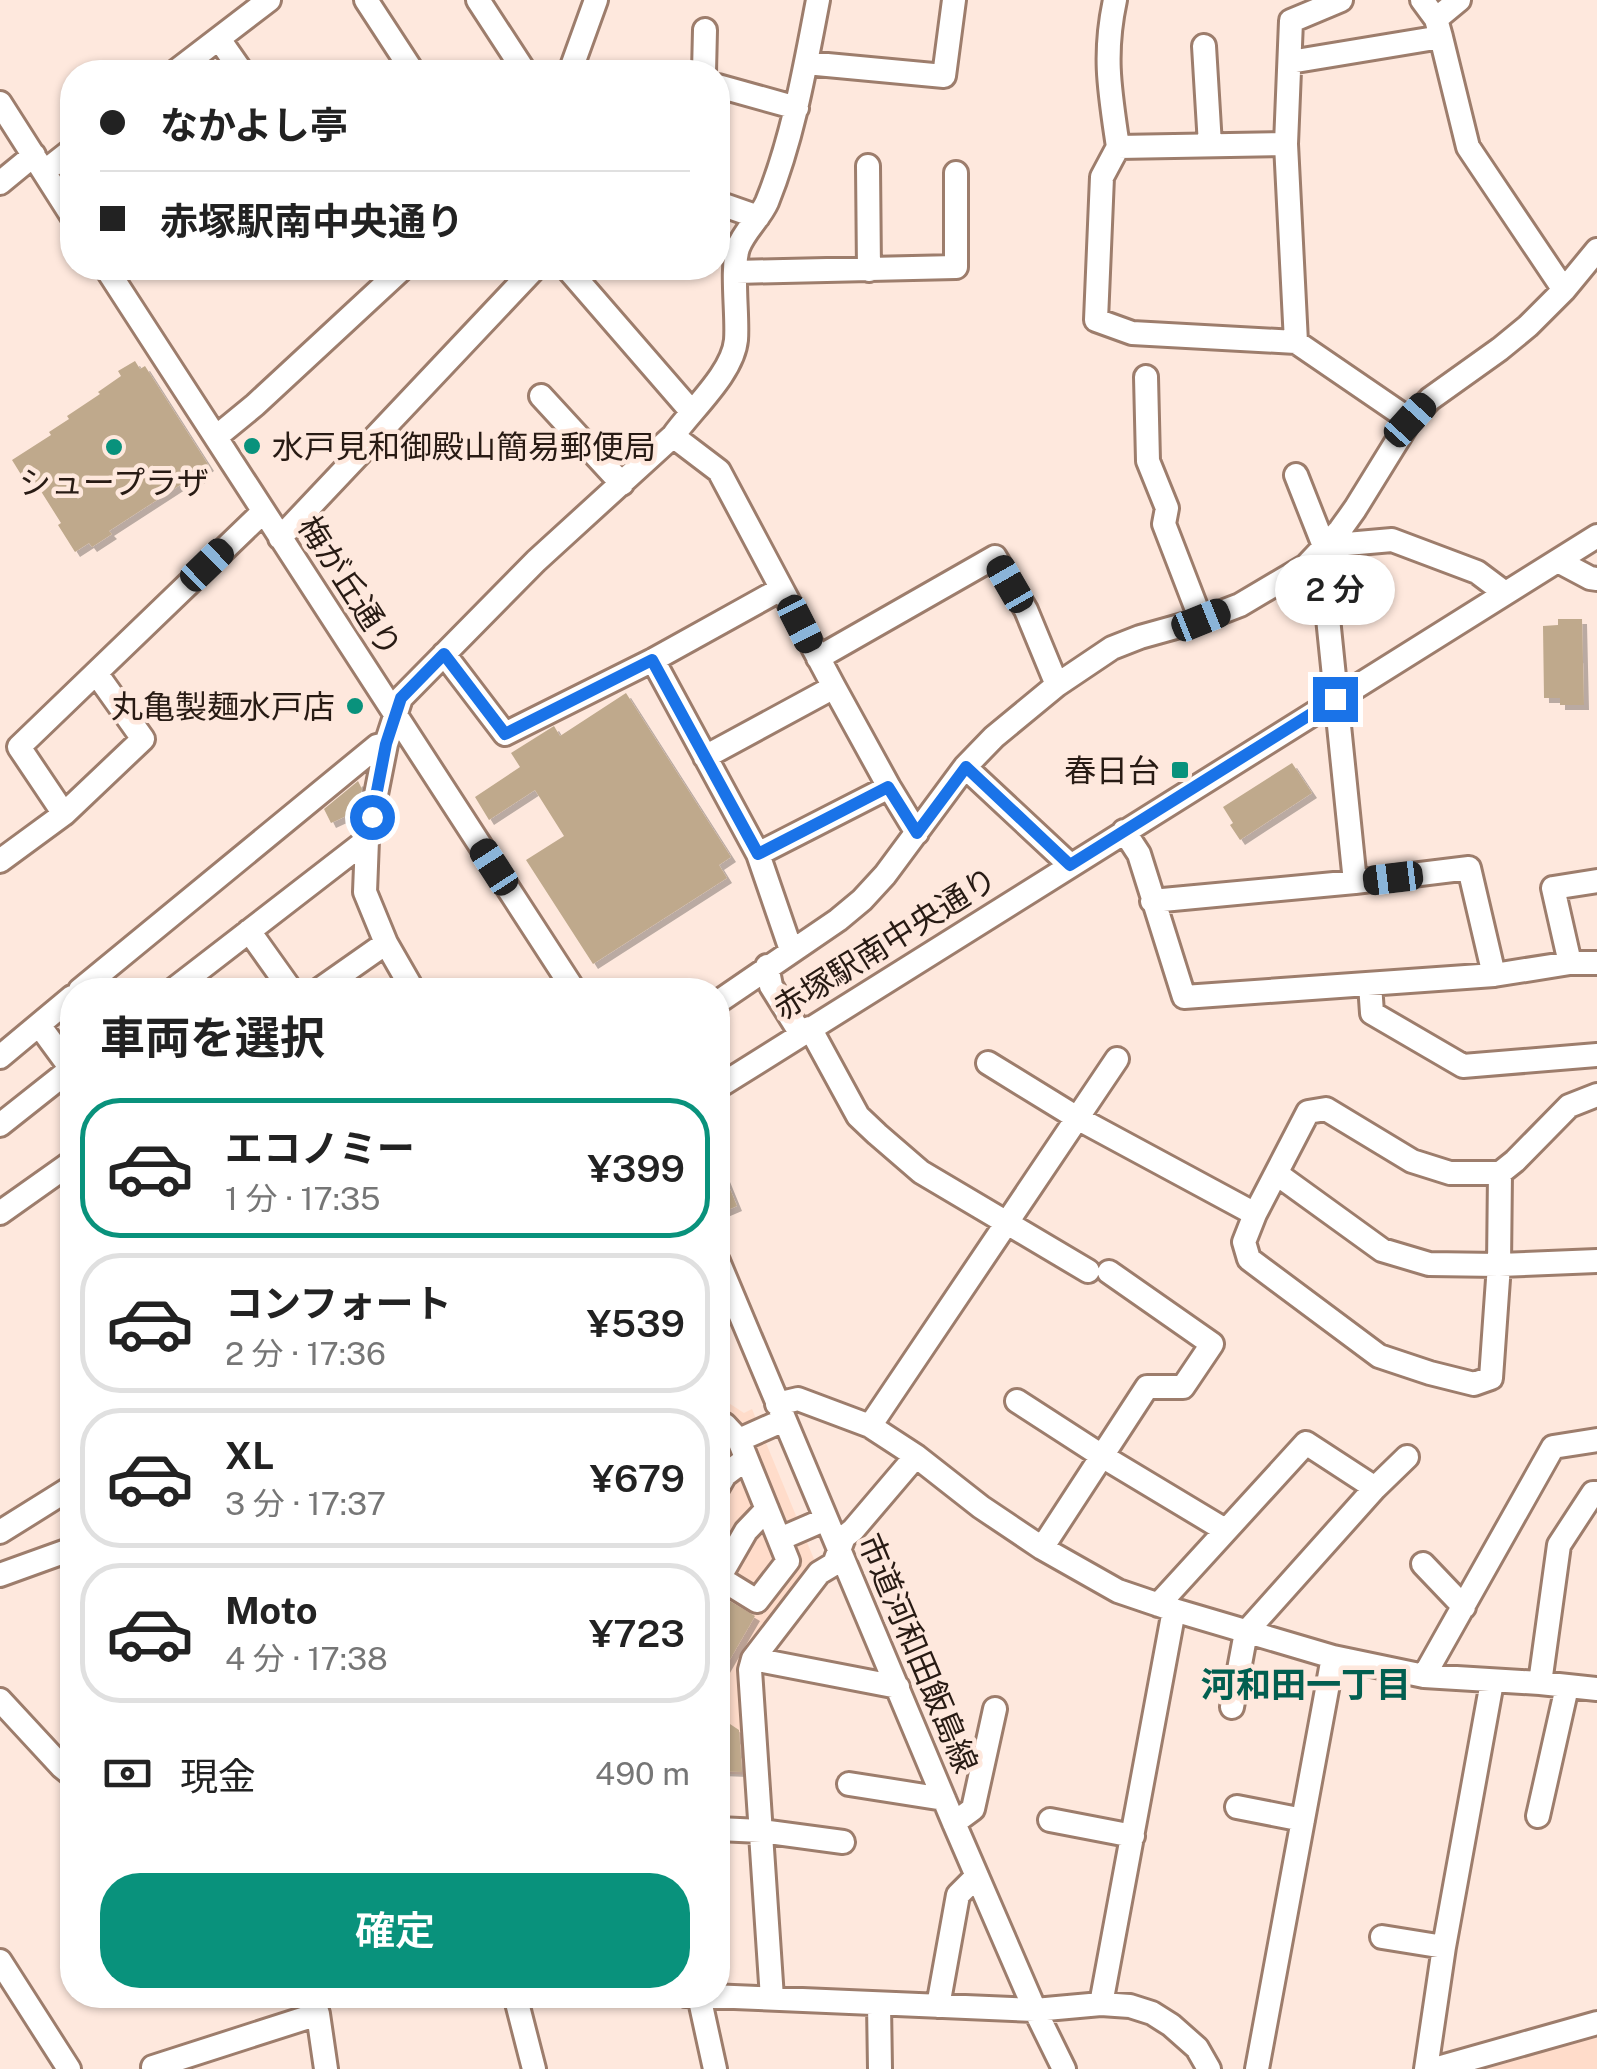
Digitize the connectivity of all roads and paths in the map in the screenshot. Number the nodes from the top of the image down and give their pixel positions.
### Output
1 (270, 0) edge
2 (366, 0) edge
3 (478, 0) edge
4 (596, 0) edge
5 (818, 0) edge
6 (954, 0) edge
7 (1115, 0) edge
8 (1342, 0) edge
9 (1458, 0) edge
10 (1433, 19) edge
11 (705, 30) dead end
12 (219, 39) junction
13 (1204, 46) dead end
14 (190, 60) edge
15 (234, 60) edge
16 (404, 60) edge
17 (517, 60) edge
18 (574, 60) edge
19 (704, 60) edge
20 (1290, 62) junction
21 (806, 64) junction
22 (730, 89) edge
23 (0, 104) edge
24 (796, 108) junction
25 (1286, 144) junction
26 (1210, 146) junction
27 (1118, 147) junction
28 (60, 155) edge
29 (39, 164) junction
30 (868, 166) dead end
31 (956, 174) dead end
32 (0, 183) edge
33 (60, 197) edge
34 (730, 207) edge
35 (758, 217) junction
36 (1597, 250) edge
37 (869, 270) junction
38 (736, 272) junction
39 (114, 280) edge
40 (389, 280) edge
41 (523, 280) edge
42 (577, 280) edge
43 (1564, 290) junction
44 (1296, 342) junction
45 (1146, 377) dead end
46 (541, 396) dead end
47 (691, 411) junction
48 (1410, 420) junction
49 (673, 436) junction
50 (216, 437) junction
51 (1296, 475) dead end
52 (622, 484) junction
53 (263, 512) junction
54 (1597, 536) edge
55 (280, 538) junction
56 (1324, 546) junction
57 (1558, 561) junction
58 (1597, 579) edge
59 (782, 589) junction
60 (1505, 593) junction
61 (1201, 620) junction
62 (444, 654) junction
63 (818, 658) junction
64 (652, 660) junction
65 (96, 673) junction
66 (1057, 685) junction
67 (834, 687) junction
68 (1335, 699) junction
69 (395, 713) junction
70 (386, 744) junction
71 (706, 757) junction
72 (966, 767) junction
73 (888, 787) junction
74 (64, 814) junction
75 (1124, 831) junction
76 (917, 833) junction
77 (367, 840) junction
78 (758, 854) junction
79 (0, 861) edge
80 (1070, 865) junction
81 (1597, 880) edge
82 (1355, 882) junction
83 (1152, 900) junction
84 (248, 931) junction
85 (386, 943) junction
86 (791, 950) junction
87 (1570, 963) junction
88 (1597, 963) edge
89 (767, 966) junction
90 (1494, 975) junction
91 (95, 978) edge
92 (187, 978) edge
93 (282, 978) edge
94 (337, 978) edge
95 (406, 978) edge
96 (566, 978) edge
97 (1370, 984) junction
98 (730, 993) edge
99 (60, 1007) edge
100 (39, 1025) junction
101 (806, 1031) junction
102 (60, 1053) edge
103 (1597, 1055) edge
104 (0, 1057) edge
105 (1118, 1059) dead end
106 (988, 1064) dead end
107 (60, 1078) edge
108 (730, 1079) edge
109 (1597, 1095) edge
110 (1078, 1119) junction
111 (0, 1125) edge
112 (60, 1170) edge
113 (1500, 1173) junction
114 (1276, 1174) junction
115 (0, 1213) edge
116 (1255, 1214) junction
117 (1009, 1222) junction
118 (1597, 1260) edge
119 (1499, 1265) junction
120 (730, 1290) edge
121 (1017, 1400) dead end
122 (780, 1412) junction
123 (870, 1426) junction
124 (730, 1432) edge
125 (1597, 1440) edge
126 (743, 1449) junction
127 (916, 1456) junction
128 (1102, 1456) junction
129 (1407, 1458) dead end
130 (730, 1468) edge
131 (1375, 1488) junction
132 (60, 1494) edge
133 (1597, 1494) edge
134 (767, 1509) junction
135 (826, 1519) junction
136 (1226, 1530) junction
137 (0, 1532) edge
138 (780, 1539) junction
139 (839, 1548) junction
140 (1042, 1548) junction
141 (60, 1554) edge
142 (730, 1558) edge
143 (1423, 1564) dead end
144 (0, 1575) edge
145 (730, 1584) edge
146 (1166, 1608) junction
147 (1464, 1608) junction
148 (1246, 1632) junction
149 (1333, 1656) junction
150 (752, 1658) junction
151 (1424, 1676) junction
152 (1492, 1682) junction
153 (1540, 1683) junction
154 (1567, 1687) junction
155 (898, 1688) junction
156 (1597, 1690) edge
157 (0, 1700) edge
158 (1232, 1707) dead end
159 (995, 1709) dead end
160 (60, 1766) edge
161 (849, 1784) dead end
162 (944, 1799) junction
163 (1237, 1807) dead end
164 (1538, 1816) dead end
165 (1050, 1820) dead end
166 (1303, 1820) junction
167 (954, 1824) junction
168 (730, 1830) edge
169 (760, 1831) junction
170 (1133, 1836) junction
171 (843, 1842) dead end
172 (977, 1876) junction
173 (1382, 1937) dead end
174 (1444, 1947) junction
175 (0, 1961) edge
176 (730, 1997) edge
177 (772, 1998) junction
178 (878, 2004) junction
179 (1102, 2004) junction
180 (938, 2006) junction
181 (305, 2008) edge
182 (316, 2008) edge
183 (518, 2008) edge
184 (702, 2008) edge
185 (1035, 2010) junction
186 (1597, 2023) edge
187 (61, 2066) edge
188 (153, 2067) edge
189 (326, 2069) edge
190 (534, 2069) edge
191 (715, 2069) edge
192 (880, 2069) edge
193 (1064, 2069) edge
194 (1209, 2069) edge
195 (1257, 2069) edge
196 (1426, 2069) edge
197 (1434, 2069) edge

1 - 12 street
2 - 16 street
3 - 17 street
4 - 18 street
5 - 21 street
6 - 21 street
7 - 27 street
8 - 20 street
9 - 10 street
10 - 20 street
10 - 43 street
11 - 19 street
12 - 14 street
12 - 15 street
13 - 26 street
20 - 25 street
21 - 24 street
22 - 24 street
23 - 29 street
24 - 35 street
25 - 26 street
25 - 44 street
26 - 27 street
27 - 44 street
28 - 29 street
29 - 32 street
29 - 33 street
30 - 37 street
31 - 37 street
34 - 35 street
35 - 38 street
36 - 43 street
37 - 38 street
38 - 47 street
39 - 50 street, 梅が丘通り
40 - 50 street
41 - 55 street
42 - 47 street
43 - 48 street
44 - 48 street
45 - 61 street
46 - 52 street
47 - 49 street
48 - 56 street
49 - 52 street
49 - 59 street
50 - 53 street, 梅が丘通り
51 - 56 street
52 - 62 street
53 - 55 street, 梅が丘通り
53 - 65 street
54 - 57 street, 赤塚駅南中央通り
55 - 69 street, 梅が丘通り
56 - 60 street
56 - 61 street
56 - 68 street
57 - 58 street
57 - 60 street, 赤塚駅南中央通り
59 - 63 street
59 - 64 street
60 - 68 street, 赤塚駅南中央通り
61 - 66 street
62 - 64 street
62 - 69 street
63 - 66 street
63 - 67 street
64 - 71 street
65 - 74 street
65 - 74 street
66 - 72 street
67 - 71 street
67 - 73 street
68 - 75 street, 赤塚駅南中央通り
68 - 82 street
69 - 70 street
69 - 96 street, 梅が丘通り
70 - 77 street
70 - 91 street
71 - 78 street
72 - 76 street
72 - 80 street
73 - 76 street
73 - 78 street
74 - 79 street
75 - 80 street, 赤塚駅南中央通り
75 - 83 street
76 - 86 street
77 - 84 street
77 - 85 street
78 - 86 street
80 - 101 street, 赤塚駅南中央通り
81 - 87 street
82 - 83 street
82 - 90 street
83 - 97 street
84 - 92 street
84 - 93 street
85 - 94 street
85 - 95 street
86 - 89 street
87 - 88 street
87 - 90 street
89 - 98 street
89 - 101 street
90 - 97 street
97 - 103 street
99 - 100 street
100 - 102 street
100 - 104 street
101 - 108 street, 赤塚駅南中央通り
101 - 117 street
105 - 110 street
106 - 110 street
107 - 111 street
109 - 113 street
110 - 116 street
110 - 117 street
112 - 115 street
113 - 114 street
113 - 119 street
114 - 116 street
114 - 119 street
116 - 119 street
117 - 123 street
117 - 128 street
118 - 119 street
120 - 122 street, 市道河和田飯島線
121 - 128 street
122 - 123 street
122 - 126 street
122 - 135 street, 市道河和田飯島線
123 - 127 street
124 - 126 street
125 - 147 street
126 - 130 street
126 - 134 street
127 - 139 street
127 - 140 street
128 - 136 street
128 - 140 street
129 - 131 street
131 - 136 street
131 - 148 street
132 - 137 street
133 - 153 street
134 - 138 street
134 - 142 street
135 - 138 street
135 - 139 street, 市道河和田飯島線
136 - 146 street
138 - 145 street
139 - 150 street
139 - 155 street, 市道河和田飯島線
140 - 146 street
141 - 144 street
143 - 147 street
146 - 148 street
146 - 170 street
147 - 151 street
148 - 149 street
148 - 158 street
149 - 151 street
149 - 166 street
150 - 155 street
150 - 169 street
151 - 152 street
152 - 153 street
152 - 174 street
153 - 154 street
154 - 156 street
154 - 164 street
155 - 162 street, 市道河和田飯島線
157 - 160 street
159 - 167 street
161 - 162 street
162 - 167 street, 市道河和田飯島線
163 - 166 street
165 - 170 street
166 - 195 street
167 - 172 street, 市道河和田飯島線
168 - 169 street
169 - 171 street
169 - 177 street
170 - 179 street
172 - 180 street
172 - 185 street, 市道河和田飯島線
173 - 174 street
174 - 196 street
175 - 187 street
176 - 177 street
177 - 178 street
178 - 180 street
178 - 192 street
179 - 185 street
179 - 194 street
180 - 185 street
181 - 188 street
182 - 189 street
183 - 190 street
184 - 191 street
185 - 193 street, 市道河和田飯島線
186 - 197 street

